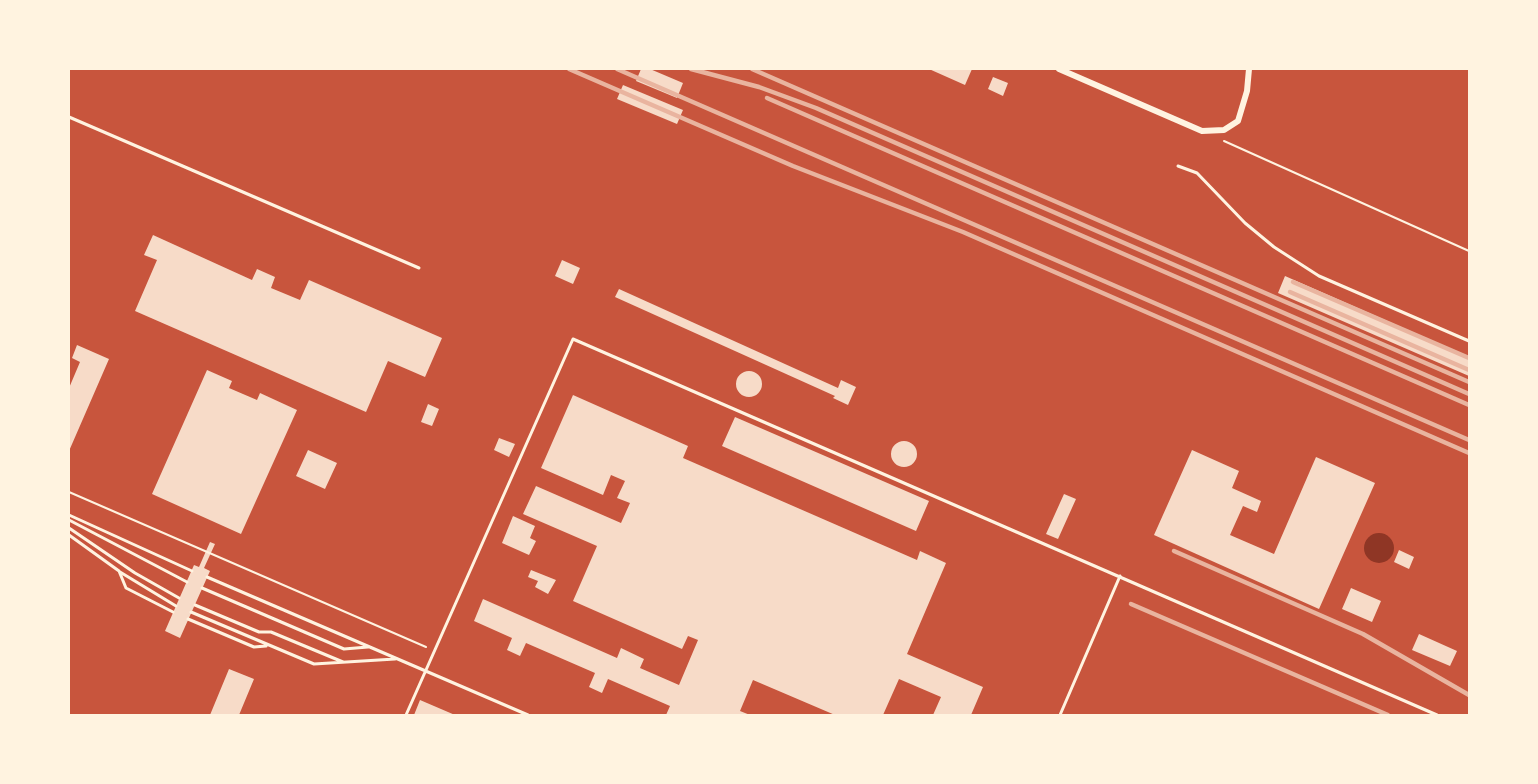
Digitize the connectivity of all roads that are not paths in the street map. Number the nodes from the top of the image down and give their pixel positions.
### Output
1 (1059, 69) edge
2 (1249, 69) edge
3 (69, 117) edge
4 (1178, 166) dead end
5 (419, 268) dead end
6 (1469, 341) edge
7 (69, 515) edge
8 (69, 520) edge
9 (69, 528) edge
10 (69, 535) edge
11 (119, 571) junction
12 (192, 571) dead end
13 (1120, 576) junction
14 (207, 577) dead end
15 (187, 582) dead end
16 (202, 588) dead end
17 (179, 598) dead end
18 (195, 605) dead end
19 (176, 606) dead end
20 (173, 612) dead end
21 (191, 612) dead end
22 (188, 619) dead end
23 (268, 646) junction
24 (370, 647) junction
25 (397, 658) junction
26 (346, 664) junction
27 (426, 670) junction
28 (406, 715) edge
29 (528, 715) edge
30 (1060, 715) edge
31 (1437, 715) edge

1 - 2 street
3 - 5 lane
4 - 6 lane
7 - 12 lane
8 - 15 lane
9 - 17 lane
10 - 11 lane
11 - 19 lane
11 - 20 lane
13 - 27 lane
13 - 30 lane
13 - 31 lane
14 - 24 lane
16 - 24 lane
18 - 26 lane
21 - 23 lane
22 - 23 lane
23 - 26 lane
24 - 25 lane
25 - 26 lane
25 - 27 lane
27 - 28 lane
27 - 29 lane

